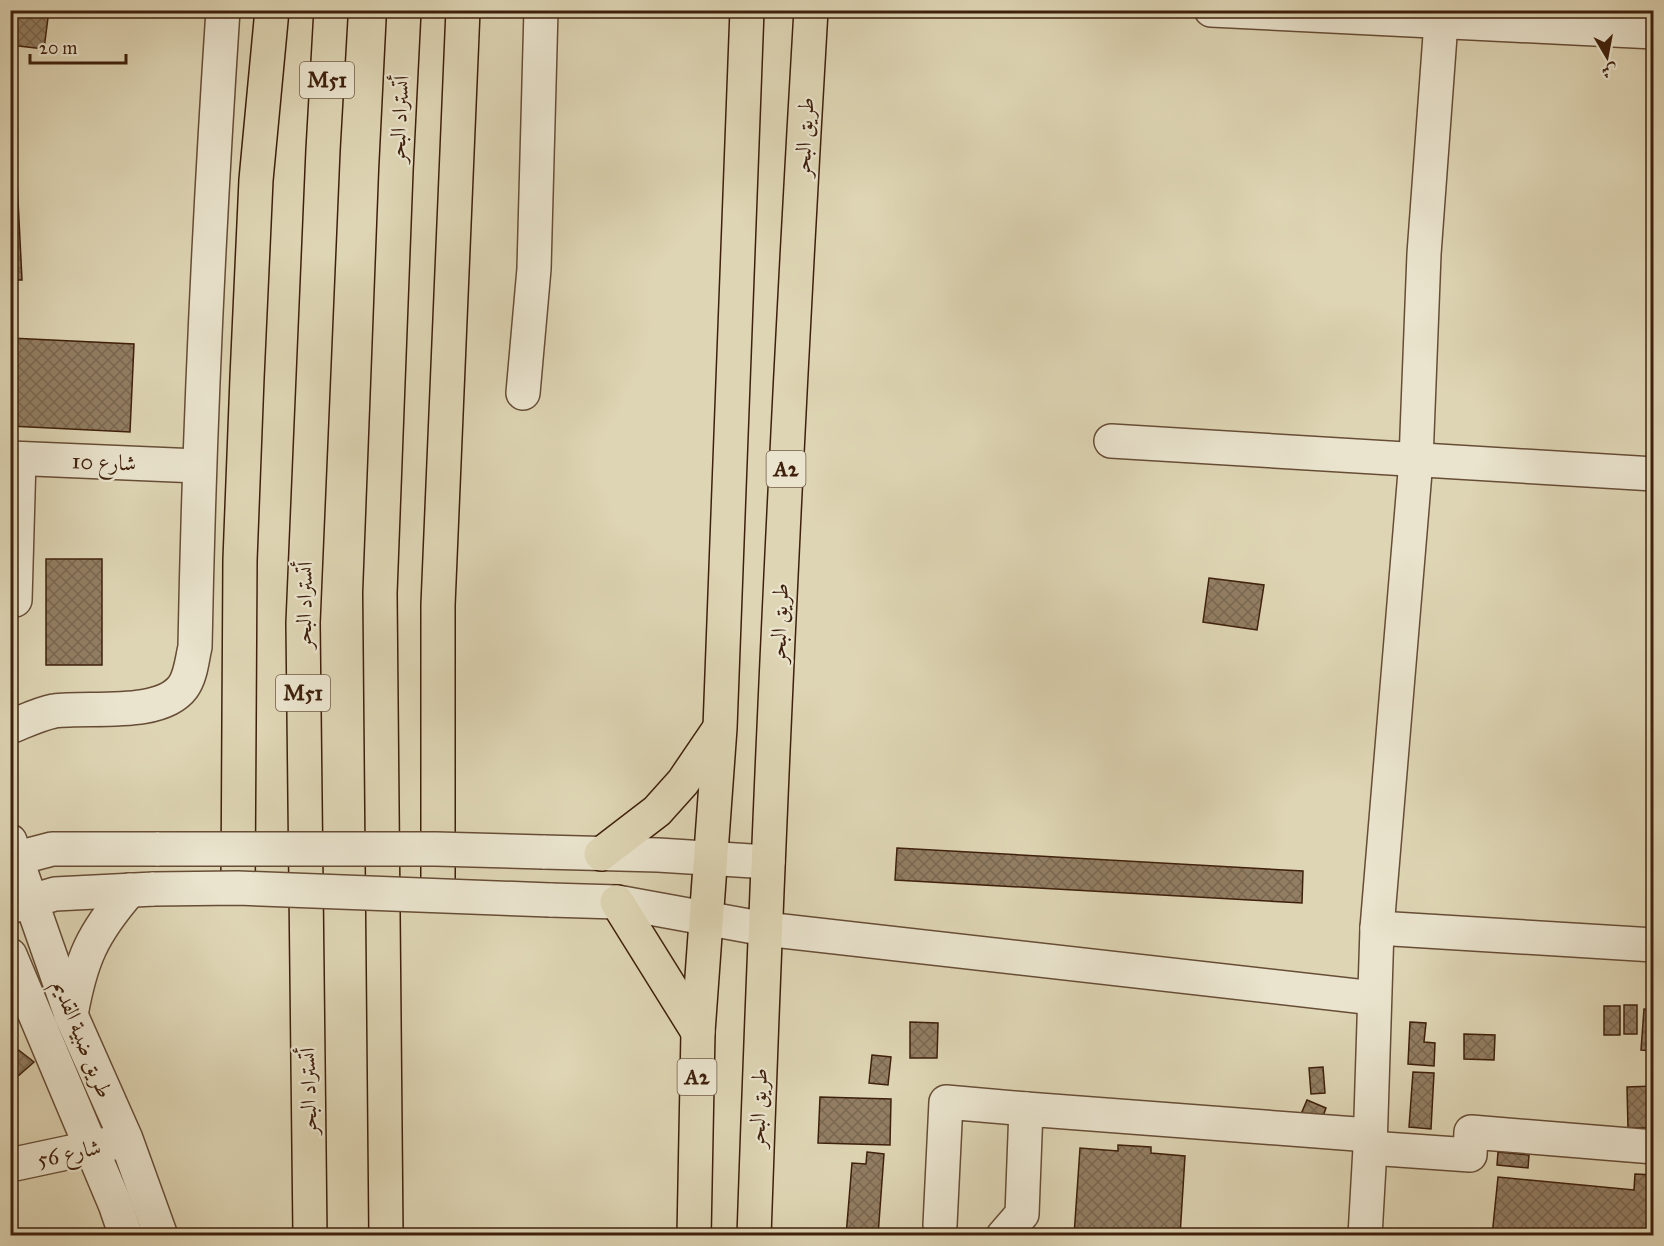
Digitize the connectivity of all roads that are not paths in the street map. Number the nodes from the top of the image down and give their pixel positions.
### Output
1 (223, 10) edge
2 (331, 10) edge
3 (404, 10) edge
4 (462, 10) edge
5 (541, 10) edge
6 (747, 10) edge
7 (811, 10) edge
8 (1210, 10) edge
9 (1279, 12) edge
10 (271, 13) edge
11 (1596, 20) edge
12 (1442, 22) junction
13 (1653, 32) edge
14 (523, 393) dead end
15 (1111, 441) dead end
16 (15, 459) edge
17 (1416, 460) junction
18 (198, 466) junction
19 (1653, 474) edge
20 (15, 600) dead end
21 (10, 727) edge
22 (720, 728) junction
23 (240, 849) junction
24 (436, 849) junction
25 (12, 853) edge
26 (601, 854) junction
27 (710, 858) junction
28 (768, 862) junction
29 (238, 888) junction
30 (142, 890) junction
31 (438, 895) junction
32 (617, 902) junction
33 (21, 905) edge
34 (706, 918) junction
35 (1377, 928) junction
36 (765, 929) junction
37 (1653, 945) edge
38 (10, 956) edge
39 (1374, 998) junction
40 (70, 1015) junction
41 (698, 1032) junction
42 (1026, 1109) junction
43 (126, 1139) junction
44 (1370, 1142) junction
45 (1653, 1147) edge
46 (92, 1149) junction
47 (10, 1165) edge
48 (940, 1225) dead end
49 (126, 1236) edge
50 (161, 1236) edge
51 (310, 1236) edge
52 (387, 1236) edge
53 (694, 1236) edge
54 (754, 1236) edge
55 (1004, 1236) edge
56 (1365, 1236) edge

1 - 18 street
2 - 51 highway, أتستراد البحر / M51
3 - 52 highway, أتستراد البحر
4 - 24 highway
5 - 14 street
6 - 22 highway, A2
7 - 28 highway, طريق البحر / A2
8 - 9 street
9 - 12 street
10 - 23 highway
11 - 12 street
11 - 13 street
12 - 17 street
15 - 17 street
16 - 18 street, شارع 10
16 - 20 street
17 - 19 street
17 - 35 street
18 - 21 street
22 - 26 highway
22 - 27 highway, A2
23 - 24 street, bridge
23 - 25 street, bridge
23 - 29 highway
24 - 26 street, bridge
24 - 31 highway
25 - 33 street, طريق ضبية القديم
26 - 27 street
27 - 28 street
27 - 34 highway, A2
28 - 36 highway, طريق البحر / A2
29 - 30 street, bridge
29 - 31 street, bridge
30 - 33 street
30 - 40 street
31 - 32 street, bridge
32 - 34 street
32 - 41 highway
33 - 40 street, طريق ضبية القديم
34 - 36 street
34 - 41 highway, A2
35 - 37 street
35 - 39 street
36 - 39 street
36 - 54 highway, طريق البحر / A2
38 - 46 street, طريق ضبية القديم
39 - 44 street
40 - 43 street, طريق ضبية القديم
41 - 53 highway, A2
42 - 44 street
42 - 48 street
42 - 55 street
43 - 46 street, شارع 56
43 - 50 street, طريق ضبية القديم
44 - 45 street
44 - 56 street
46 - 47 street, شارع 56
46 - 49 street, طريق ضبية القديم

